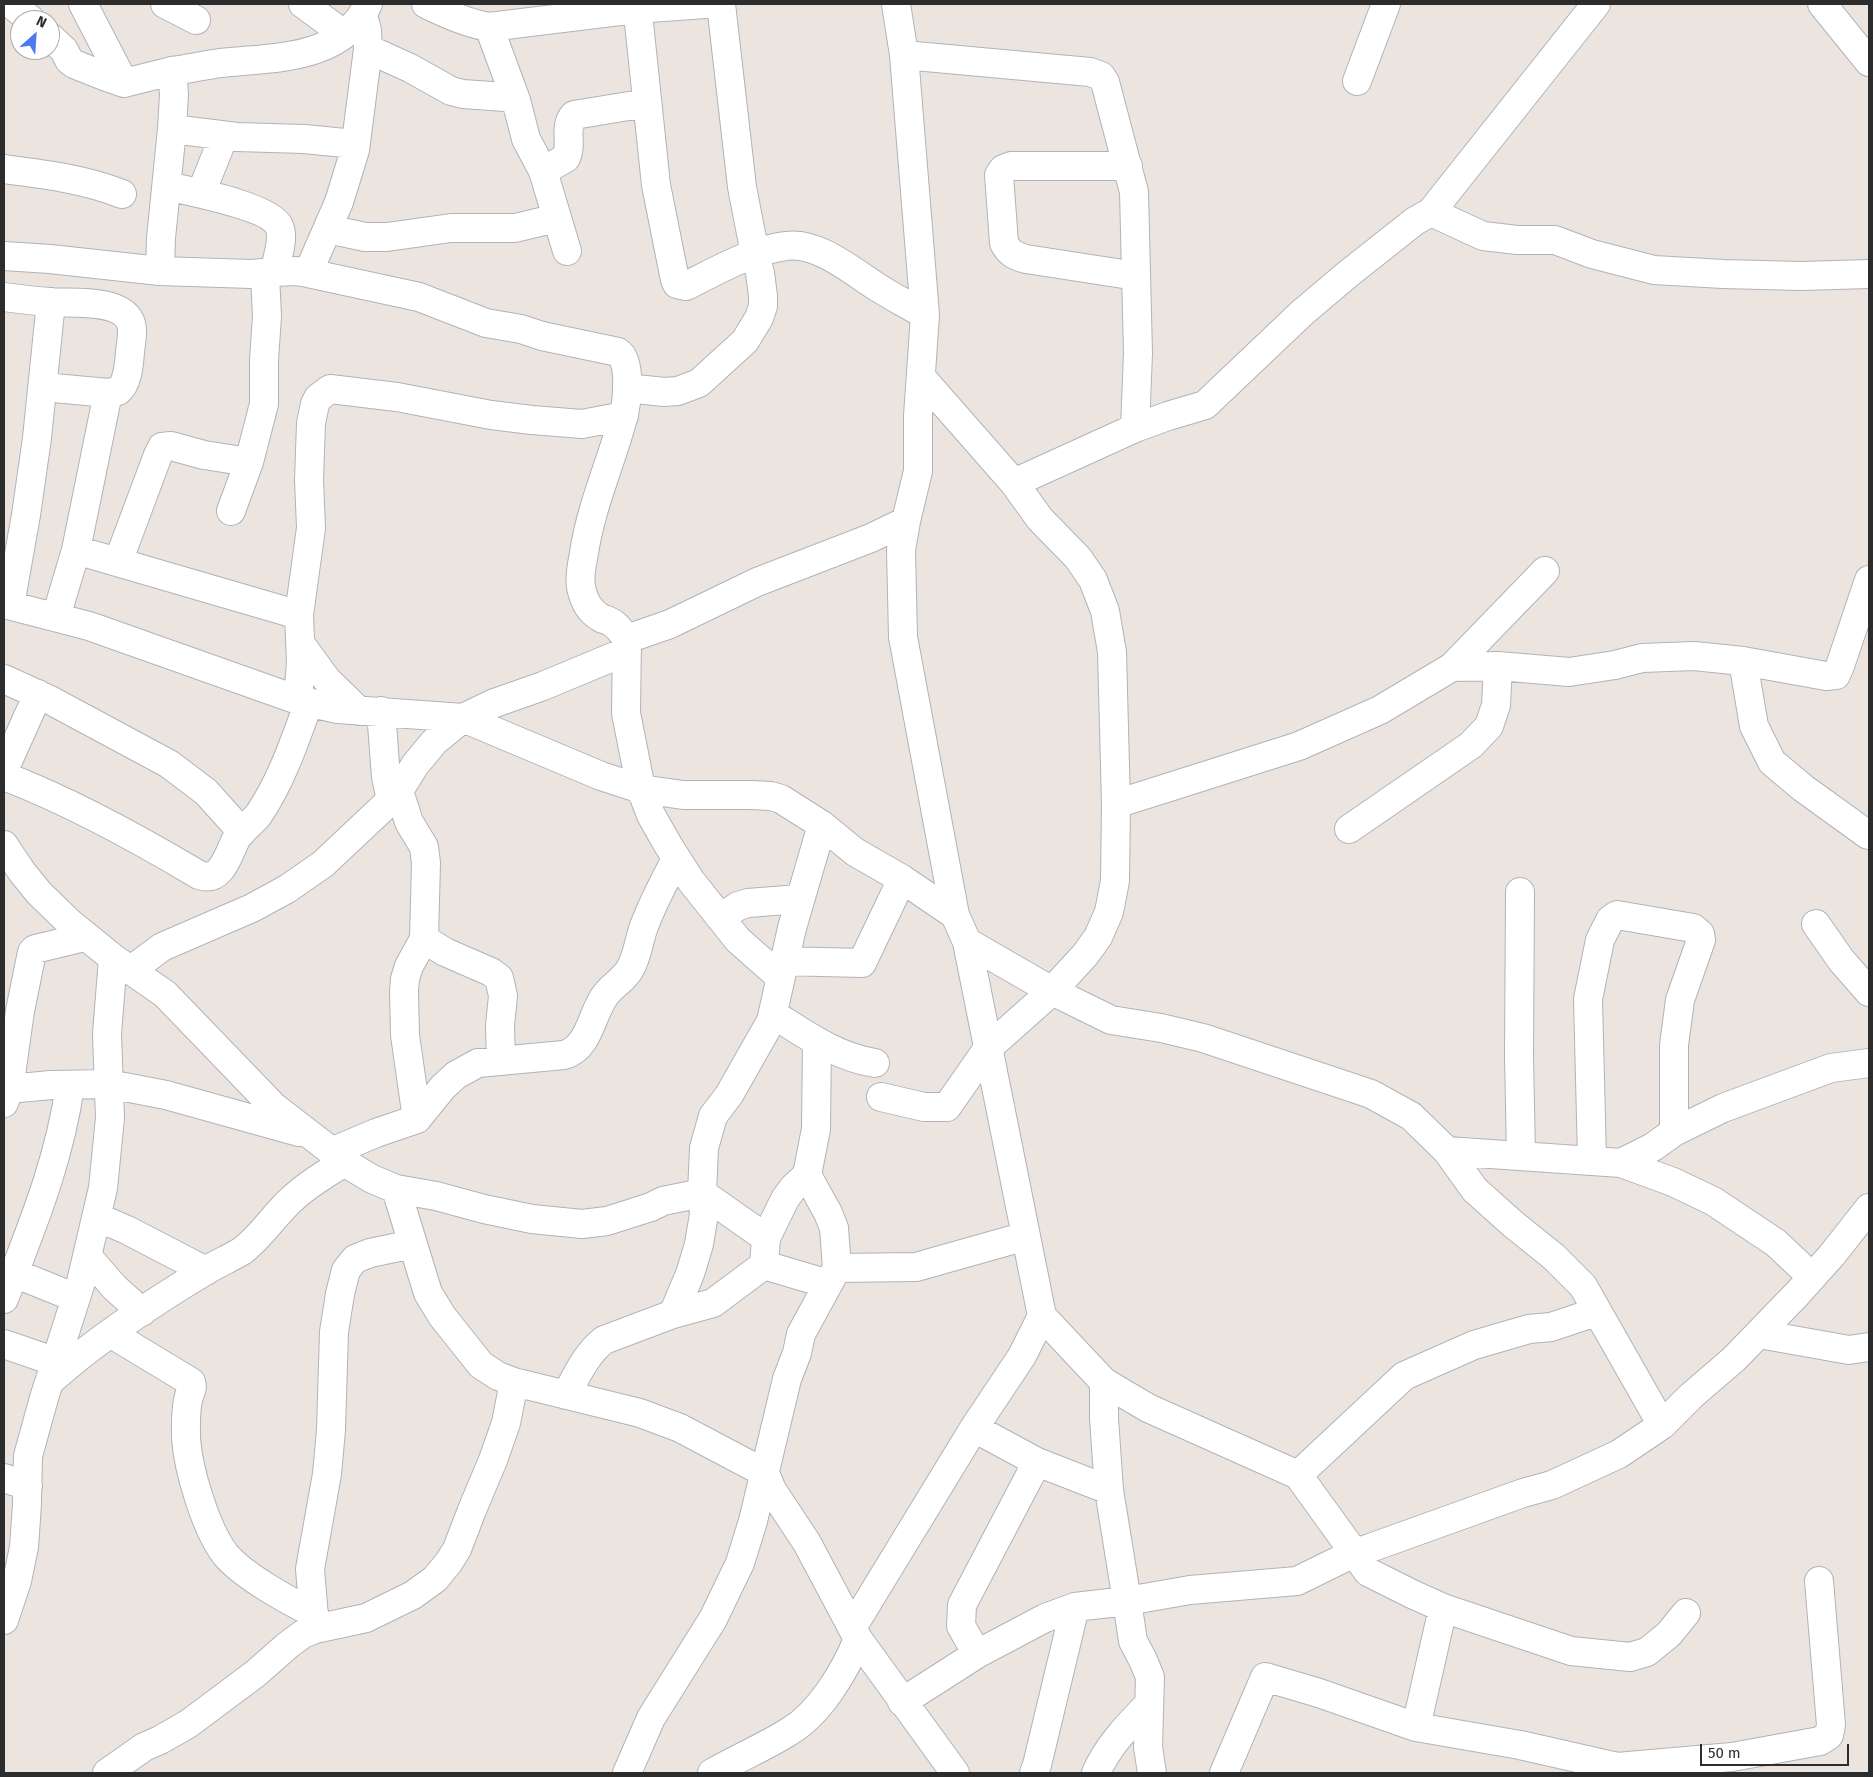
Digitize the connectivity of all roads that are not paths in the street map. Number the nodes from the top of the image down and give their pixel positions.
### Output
1 (84, 4) edge
2 (165, 4) edge
3 (303, 4) edge
4 (426, 4) edge
5 (705, 4) edge
6 (721, 4) edge
7 (896, 4) edge
8 (1386, 4) edge
9 (1596, 4) edge
10 (1822, 4) edge
11 (636, 6) edge
12 (366, 9) edge
13 (196, 20) dead end
14 (489, 27) junction
15 (344, 34) junction
16 (60, 46) edge
17 (368, 49) junction
18 (904, 56) junction
19 (1869, 62) edge
20 (172, 71) junction
21 (1357, 81) dead end
22 (124, 83) junction
23 (516, 100) junction
24 (647, 103) junction
25 (172, 129) junction
26 (224, 136) junction
27 (356, 144) junction
28 (1128, 166) junction
29 (4, 169) edge
30 (543, 171) junction
31 (167, 186) junction
32 (201, 193) junction
33 (122, 194) dead end
34 (1431, 212) junction
35 (557, 218) junction
36 (328, 229) junction
37 (567, 251) dead end
38 (755, 254) junction
39 (4, 256) edge
40 (160, 271) junction
41 (270, 273) junction
42 (308, 273) junction
43 (1869, 274) edge
44 (1136, 276) junction
45 (4, 297) edge
46 (51, 302) junction
47 (925, 315) junction
48 (922, 377) junction
49 (43, 386) junction
50 (627, 388) junction
51 (108, 393) junction
52 (624, 416) junction
53 (1135, 428) junction
54 (249, 462) junction
55 (1014, 483) junction
56 (231, 511) dead end
57 (906, 521) junction
58 (76, 550) junction
59 (118, 562) junction
60 (1545, 571) dead end
61 (1869, 580) edge
62 (7, 604) edge
63 (300, 615) junction
64 (56, 617) junction
65 (300, 643) junction
66 (627, 645) junction
67 (1743, 661) junction
68 (1498, 666) junction
69 (1452, 667) junction
70 (4, 679) edge
71 (38, 694) junction
72 (303, 701) junction
73 (370, 711) junction
74 (463, 718) junction
75 (4, 770) edge
76 (4, 776) edge
77 (641, 789) junction
78 (395, 795) junction
79 (1116, 804) junction
80 (822, 825) junction
81 (1349, 829) dead end
82 (242, 832) junction
83 (1868, 835) dead end
84 (4, 845) edge
85 (676, 859) junction
86 (902, 879) junction
87 (1520, 892) dead end
88 (799, 900) junction
89 (955, 915) junction
90 (721, 918) junction
91 (1816, 924) dead end
92 (85, 937) junction
93 (424, 939) junction
94 (967, 942) junction
95 (122, 964) junction
96 (782, 969) junction
97 (1052, 991) junction
98 (1869, 992) edge
99 (773, 1014) junction
100 (816, 1041) junction
101 (988, 1048) junction
102 (501, 1061) junction
103 (1869, 1062) edge
104 (875, 1063) dead end
105 (109, 1084) junction
106 (70, 1085) junction
107 (6, 1096) edge
108 (882, 1097) dead end
109 (417, 1120) junction
110 (1674, 1132) junction
111 (329, 1150) junction
112 (1447, 1151) junction
113 (1521, 1155) junction
114 (1592, 1160) junction
115 (1621, 1163) junction
116 (807, 1175) junction
117 (396, 1189) junction
118 (702, 1193) junction
119 (1869, 1208) edge
120 (97, 1217) junction
121 (1026, 1236) junction
122 (766, 1238) junction
123 (413, 1244) junction
124 (88, 1257) junction
125 (764, 1265) junction
126 (206, 1271) junction
127 (14, 1273) junction
128 (833, 1276) junction
129 (1812, 1277) junction
130 (76, 1298) junction
131 (4, 1299) edge
132 (142, 1312) junction
133 (1596, 1312) junction
134 (672, 1314) junction
135 (1042, 1316) junction
136 (110, 1333) junction
137 (1759, 1334) junction
138 (4, 1344) edge
139 (1862, 1352) edge
140 (53, 1371) junction
141 (514, 1382) junction
142 (1104, 1382) junction
143 (566, 1395) junction
144 (1662, 1424) junction
145 (974, 1428) junction
146 (1036, 1462) junction
147 (765, 1473) junction
148 (1298, 1474) junction
149 (16, 1482) edge
150 (1109, 1490) junction
151 (1354, 1553) junction
152 (1819, 1581) dead end
153 (1127, 1601) junction
154 (1075, 1607) junction
155 (1443, 1608) junction
156 (1686, 1614) dead end
157 (4, 1620) edge
158 (314, 1621) junction
159 (855, 1634) junction
160 (977, 1654) junction
161 (902, 1702) junction
162 (1149, 1704) junction
163 (1416, 1727) junction
164 (1616, 1770) edge
165 (107, 1773) edge
166 (626, 1773) edge
167 (712, 1773) edge
168 (955, 1773) edge
169 (1034, 1773) edge
170 (1096, 1773) edge
171 (1152, 1773) edge
172 (1224, 1773) edge

1 - 22 street
2 - 13 street
3 - 15 street
4 - 14 street
5 - 11 street
6 - 38 street
7 - 18 street
8 - 21 street
9 - 34 street
10 - 19 street
11 - 14 street
11 - 24 street
12 - 15 street
12 - 17 street
14 - 23 street
15 - 20 street
16 - 22 street
17 - 23 street
17 - 27 street
18 - 28 street
18 - 47 street
20 - 22 street
20 - 25 street
23 - 30 street
24 - 30 street
24 - 38 street
25 - 26 street
25 - 31 street
26 - 27 street
26 - 32 street
27 - 36 street
28 - 44 street
28 - 44 street
29 - 33 street
30 - 35 street
31 - 32 street
31 - 40 street
32 - 41 street
34 - 43 street
34 - 53 street
35 - 36 street
35 - 37 street
36 - 42 street
38 - 47 street
38 - 50 street
39 - 40 street
40 - 41 street
41 - 42 street
41 - 54 street
42 - 50 street
44 - 53 street
45 - 46 street
46 - 49 street
46 - 51 street
47 - 48 street
48 - 55 street
48 - 57 street
49 - 51 street
49 - 62 street
50 - 52 street
51 - 58 street
52 - 63 street
52 - 66 street
53 - 55 street
54 - 56 street
54 - 59 street
55 - 79 street
57 - 66 street
57 - 89 street
58 - 59 street
58 - 64 street
59 - 63 street
60 - 69 street
61 - 67 street
62 - 64 street
63 - 65 street
64 - 72 street
65 - 72 street
65 - 73 street
66 - 74 street
66 - 77 street
67 - 68 street
67 - 83 street
68 - 69 street
68 - 81 street
69 - 79 street
70 - 71 street
71 - 75 street
71 - 82 street
72 - 73 street
72 - 82 street
73 - 74 street
73 - 78 street
74 - 77 street
74 - 78 street
76 - 82 street
77 - 80 street
77 - 85 street
78 - 93 street
78 - 95 street
79 - 97 street
80 - 86 street
80 - 88 street
84 - 92 street
85 - 90 street
85 - 102 street
86 - 89 street
86 - 96 street
87 - 113 street
88 - 90 street
88 - 96 street
89 - 94 street
90 - 96 street
91 - 98 street
92 - 95 street
92 - 107 street
93 - 102 street
93 - 109 street
94 - 97 street
94 - 101 street
95 - 105 street
95 - 111 street
96 - 99 street
97 - 101 street
97 - 112 street
99 - 100 street
99 - 118 street
100 - 104 street
100 - 116 street
101 - 108 street
101 - 121 street
102 - 109 street
103 - 110 street
105 - 106 street
105 - 111 street
105 - 120 street
106 - 107 street
106 - 127 street
109 - 111 street
110 - 114 street
110 - 115 street
111 - 117 street
111 - 126 street
112 - 113 street
112 - 133 street
113 - 114 street
114 - 115 street
115 - 129 street
116 - 122 street
116 - 128 street
117 - 118 street
117 - 123 street
118 - 122 street
118 - 134 street
119 - 129 street
120 - 124 street
120 - 126 street
121 - 128 street
121 - 135 street
122 - 125 street
123 - 141 street
123 - 158 street
124 - 130 street
124 - 132 street
125 - 128 street
125 - 134 street
126 - 132 street
127 - 130 street
127 - 131 street
128 - 147 street
129 - 137 street
130 - 140 street
132 - 136 street
133 - 144 street
133 - 148 street
134 - 143 street
135 - 142 street
135 - 145 street
136 - 140 street
136 - 158 street
137 - 139 street
137 - 144 street
138 - 140 street
140 - 149 street
141 - 143 street
141 - 158 street
142 - 148 street
142 - 150 street
143 - 147 street
144 - 151 street
145 - 146 street
145 - 159 street
146 - 150 street
146 - 160 street
147 - 159 street
147 - 166 street
148 - 151 street
149 - 157 street
150 - 153 street
151 - 153 street
151 - 155 street
152 - 164 street
153 - 154 street
153 - 162 street
154 - 160 street
154 - 169 street
155 - 156 street
155 - 163 street
158 - 165 street
159 - 161 street
159 - 167 street
160 - 161 street
161 - 168 street
162 - 170 street
162 - 171 street
163 - 164 street
163 - 172 street

